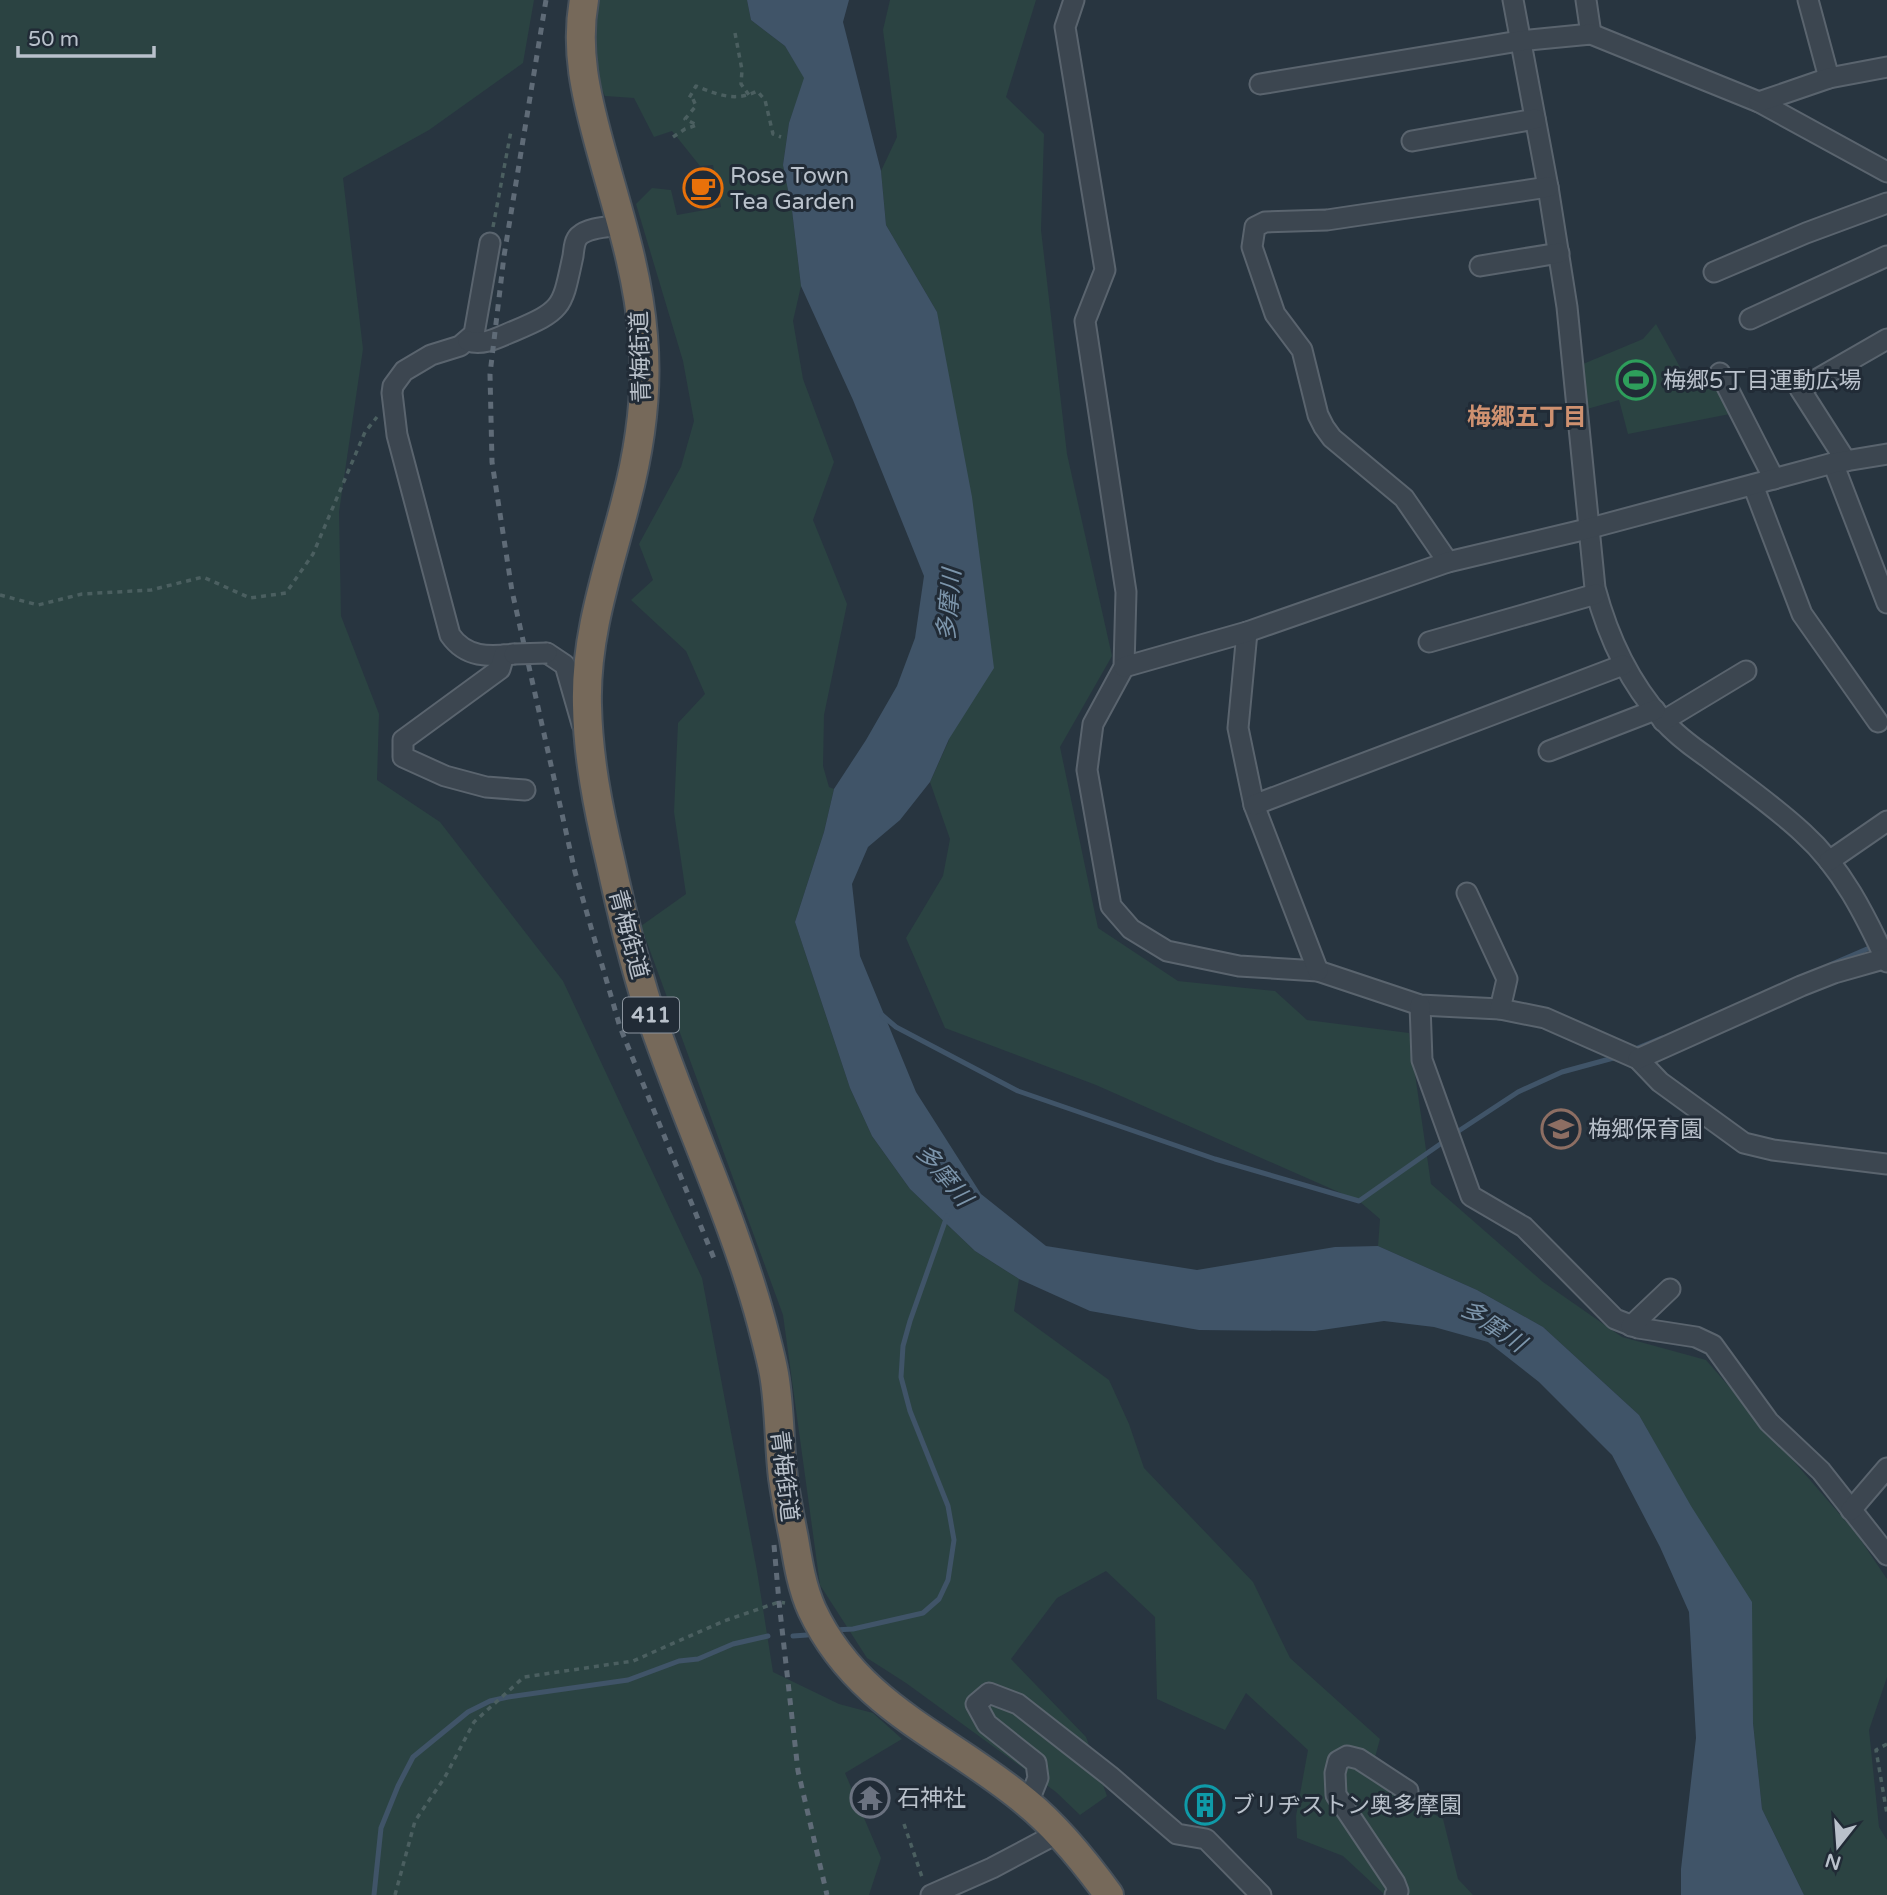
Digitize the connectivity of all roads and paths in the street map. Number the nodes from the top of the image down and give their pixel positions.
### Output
1 (583, 0) edge
2 (1074, 0) edge
3 (1513, 0) edge
4 (1586, 0) edge
5 (1808, 0) edge
6 (735, 33) dead end
7 (1591, 34) junction
8 (1520, 41) junction
9 (1887, 67) edge
10 (1829, 78) junction
11 (1260, 85) dead end
12 (749, 95) junction
13 (1759, 102) junction
14 (1535, 119) junction
15 (511, 131) dead end
16 (673, 137) dead end
17 (781, 137) dead end
18 (1412, 142) dead end
19 (1887, 172) edge
20 (1548, 187) junction
21 (1887, 204) edge
22 (621, 225) junction
23 (490, 243) joint
24 (1559, 253) junction
25 (1887, 256) edge
26 (1480, 266) dead end
27 (1714, 272) dead end
28 (1750, 319) dead end
29 (1887, 339) edge
30 (468, 341) junction
31 (1720, 373) dead end
32 (392, 400) junction
33 (1887, 454) edge
34 (1840, 462) junction
35 (1774, 479) junction
36 (1753, 485) junction
37 (1587, 529) junction
38 (1448, 562) junction
39 (1596, 594) junction
40 (0, 595) edge
41 (1887, 603) edge
42 (1247, 632) junction
43 (1429, 642) dead end
44 (509, 654) junction
45 (1623, 665) junction
46 (1124, 667) junction
47 (1746, 671) dead end
48 (1659, 716) junction
49 (1878, 722) dead end
50 (590, 743) junction
51 (1549, 751) dead end
52 (525, 790) dead end
53 (1254, 805) junction
54 (1887, 821) edge
55 (1829, 861) junction
56 (1467, 893) dead end
57 (1886, 959) edge
58 (1318, 971) junction
59 (1420, 1004) junction
60 (1500, 1009) junction
61 (1637, 1059) junction
62 (1887, 1164) edge
63 (1670, 1289) dead end
64 (1630, 1326) junction
65 (1887, 1468) edge
66 (1851, 1510) junction
67 (1887, 1556) edge
68 (810, 1606) junction
69 (1887, 1744) edge
70 (1408, 1791) dead end
71 (1028, 1803) junction
72 (1887, 1814) edge
73 (904, 1824) dead end
74 (1058, 1833) junction
75 (927, 1889) edge
76 (395, 1895) edge
77 (1109, 1895) edge
78 (1261, 1895) edge
79 (1395, 1895) edge

1 - 22 highway, 青梅街道 / 411
2 - 46 street
3 - 8 street
4 - 7 street
5 - 10 street
6 - 12 path
7 - 8 street
7 - 13 street
8 - 11 street
8 - 14 street
9 - 10 street
10 - 13 street
12 - 16 path
12 - 17 path
13 - 19 street
14 - 18 street
14 - 20 street
15 - 23 path
20 - 24 street
20 - 38 street
21 - 27 street
22 - 30 street
22 - 50 highway, 青梅街道 / 411
23 - 30 street
24 - 26 street
24 - 37 street
25 - 28 street
29 - 34 street
30 - 32 street
31 - 35 street
32 - 40 path
32 - 44 street
33 - 34 street
34 - 35 street
34 - 41 street
35 - 36 street
36 - 37 street
36 - 49 street
37 - 38 street
37 - 39 street
38 - 42 street
39 - 43 street
39 - 45 street
42 - 46 street
42 - 53 street
44 - 50 street, bridge
44 - 52 street
45 - 48 street
45 - 53 street
46 - 58 street
47 - 48 street
48 - 51 street
48 - 55 street
50 - 68 highway, 青梅街道 / 411
53 - 58 street
54 - 55 street
55 - 57 street
56 - 60 street
57 - 61 street
58 - 59 street
59 - 60 street
59 - 64 street
60 - 61 street
61 - 62 street
63 - 64 street
64 - 66 street
65 - 66 street
66 - 67 street
68 - 71 highway, 青梅街道 / 411
68 - 76 path
69 - 72 path
70 - 79 street
71 - 74 highway, 青梅街道 / 411
71 - 78 street
73 - 75 path
74 - 75 street
74 - 77 highway, 青梅街道 / 411

